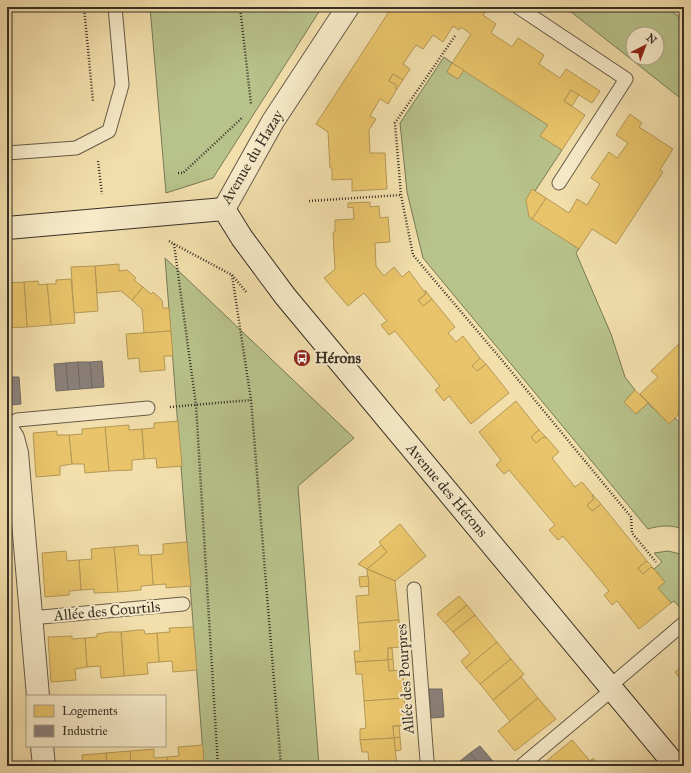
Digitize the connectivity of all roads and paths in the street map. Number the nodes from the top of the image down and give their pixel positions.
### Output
1 (115, 7) edge
2 (240, 7) edge
3 (348, 7) edge
4 (518, 7) edge
5 (455, 36) dead end
6 (252, 109) dead end
7 (246, 114) dead end
8 (7, 153) edge
9 (178, 173) dead end
10 (559, 183) dead end
11 (401, 195) junction
12 (309, 202) dead end
13 (224, 209) junction
14 (7, 228) edge
15 (165, 239) dead end
16 (174, 244) junction
17 (251, 400) junction
18 (196, 405) junction
19 (148, 408) joint
20 (7, 428) edge
21 (656, 562) dead end
22 (414, 589) dead end
23 (183, 604) dead end
24 (31, 618) junction
25 (684, 623) edge
26 (611, 688) junction
27 (38, 695) edge
28 (42, 747) edge
29 (44, 766) edge
30 (218, 766) edge
31 (281, 766) edge
32 (429, 766) edge
33 (521, 766) edge
34 (676, 766) edge

1 - 8 lane
2 - 6 path
3 - 13 street, Avenue du Hazay
4 - 10 lane
5 - 11 path
7 - 9 path
11 - 12 path
11 - 21 path
13 - 14 street, Avenue du Hazay
13 - 26 street, Avenue des Hérons
15 - 16 path
16 - 17 path
16 - 18 path
17 - 18 path
17 - 31 path
18 - 19 path
18 - 30 path
19 - 20 lane
20 - 24 street
22 - 32 lane, Allée des Pourpres
23 - 24 lane, Allée des Courtils
24 - 27 street
25 - 26 lane
26 - 33 lane
26 - 34 street, Avenue des Hérons
28 - 29 street

